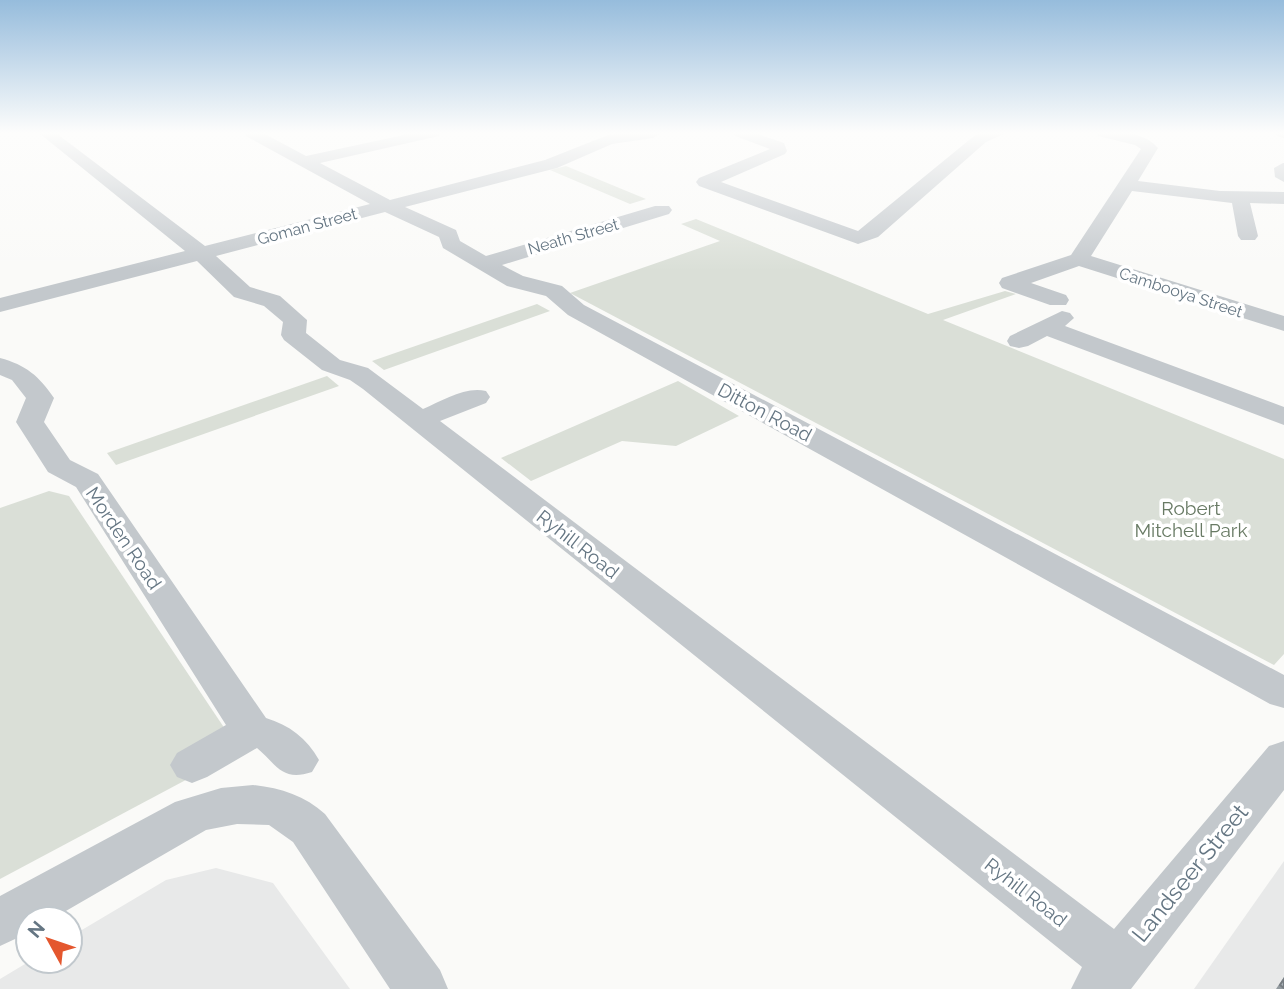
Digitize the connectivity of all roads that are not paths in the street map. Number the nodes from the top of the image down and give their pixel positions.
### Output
1 (106, 179) edge
2 (338, 179) edge
3 (492, 179) edge
4 (712, 179) edge
5 (933, 179) edge
6 (1131, 179) edge
7 (1128, 185) junction
8 (1240, 198) junction
9 (1284, 198) edge
10 (387, 206) junction
11 (685, 219) dead end
12 (1248, 236) dead end
13 (200, 254) junction
14 (1079, 259) junction
15 (485, 263) junction
16 (0, 305) edge
17 (1055, 315) junction
18 (1284, 324) edge
19 (1019, 341) dead end
20 (0, 366) edge
21 (476, 397) dead end
22 (1284, 417) edge
23 (419, 420) junction
24 (1284, 693) edge
25 (252, 730) junction
26 (1284, 758) edge
27 (298, 760) dead end
28 (192, 765) dead end
29 (0, 922) edge
30 (1108, 976) edge
31 (421, 989) edge

1 - 13 street, Ryhill Road
2 - 10 street, Ditton Road
3 - 10 street, Goman Street
4 - 5 street
6 - 7 street
7 - 8 street
7 - 14 street
8 - 9 street
8 - 12 street
10 - 13 street, Goman Street
10 - 15 street, Ditton Road
11 - 15 street, Neath Street
13 - 16 street, Goman Street
13 - 23 street, Ryhill Road
14 - 17 street
14 - 18 street, Cambooya Street
15 - 24 street, Ditton Road
17 - 19 street
17 - 22 street
20 - 25 street, Morden Road
21 - 23 street
23 - 30 street, Ryhill Road
25 - 27 street, Morden Road
25 - 28 street
26 - 30 street, Landseer Street
29 - 31 street

